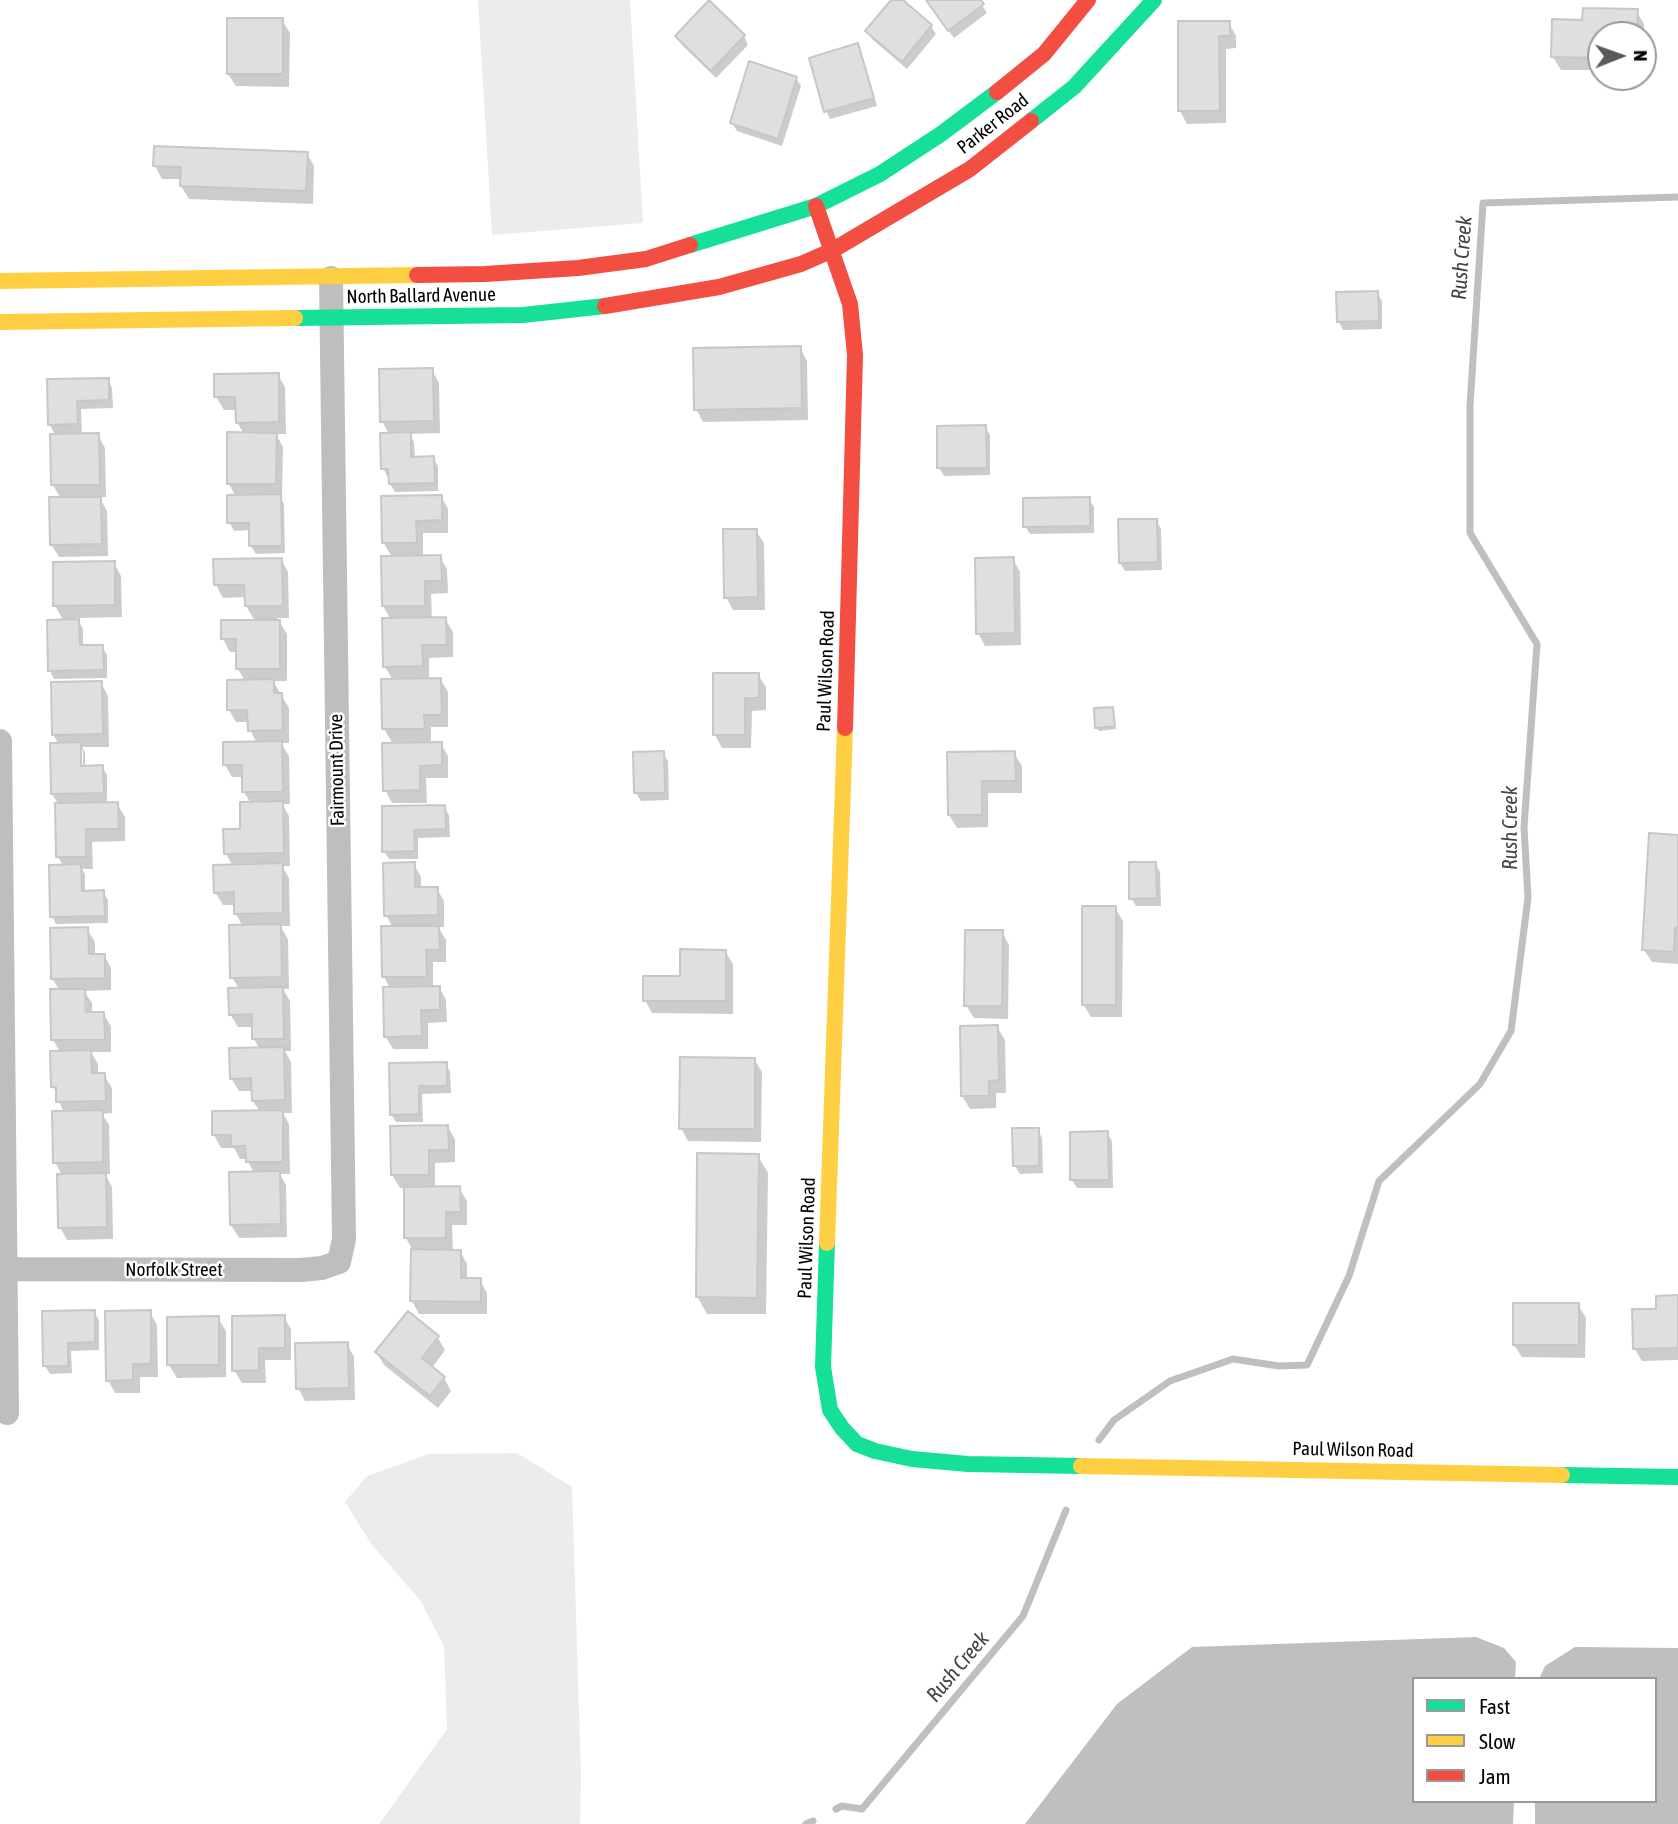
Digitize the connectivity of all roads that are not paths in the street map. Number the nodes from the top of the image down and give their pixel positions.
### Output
1 (1088, 0) edge
2 (1154, 0) edge
3 (816, 206) junction
4 (833, 250) junction
5 (331, 278) junction
6 (0, 281) edge
7 (332, 318) junction
8 (0, 322) edge
9 (0, 741) edge
10 (339, 1262) joint
11 (7, 1269) junction
12 (7, 1413) dead end
13 (1678, 1477) edge

1 - 3 main road, Parker Road
2 - 4 main road, Parker Road
3 - 4 main road, Paul Wilson Road
3 - 5 main road, North Ballard Avenue
4 - 7 main road, North Ballard Avenue
4 - 13 main road, Paul Wilson Road
5 - 6 main road, North Ballard Avenue
5 - 7 street, Fairmount Drive
7 - 8 main road, North Ballard Avenue
7 - 10 street, Fairmount Drive
9 - 11 street
10 - 11 street, Norfolk Street
11 - 12 street

